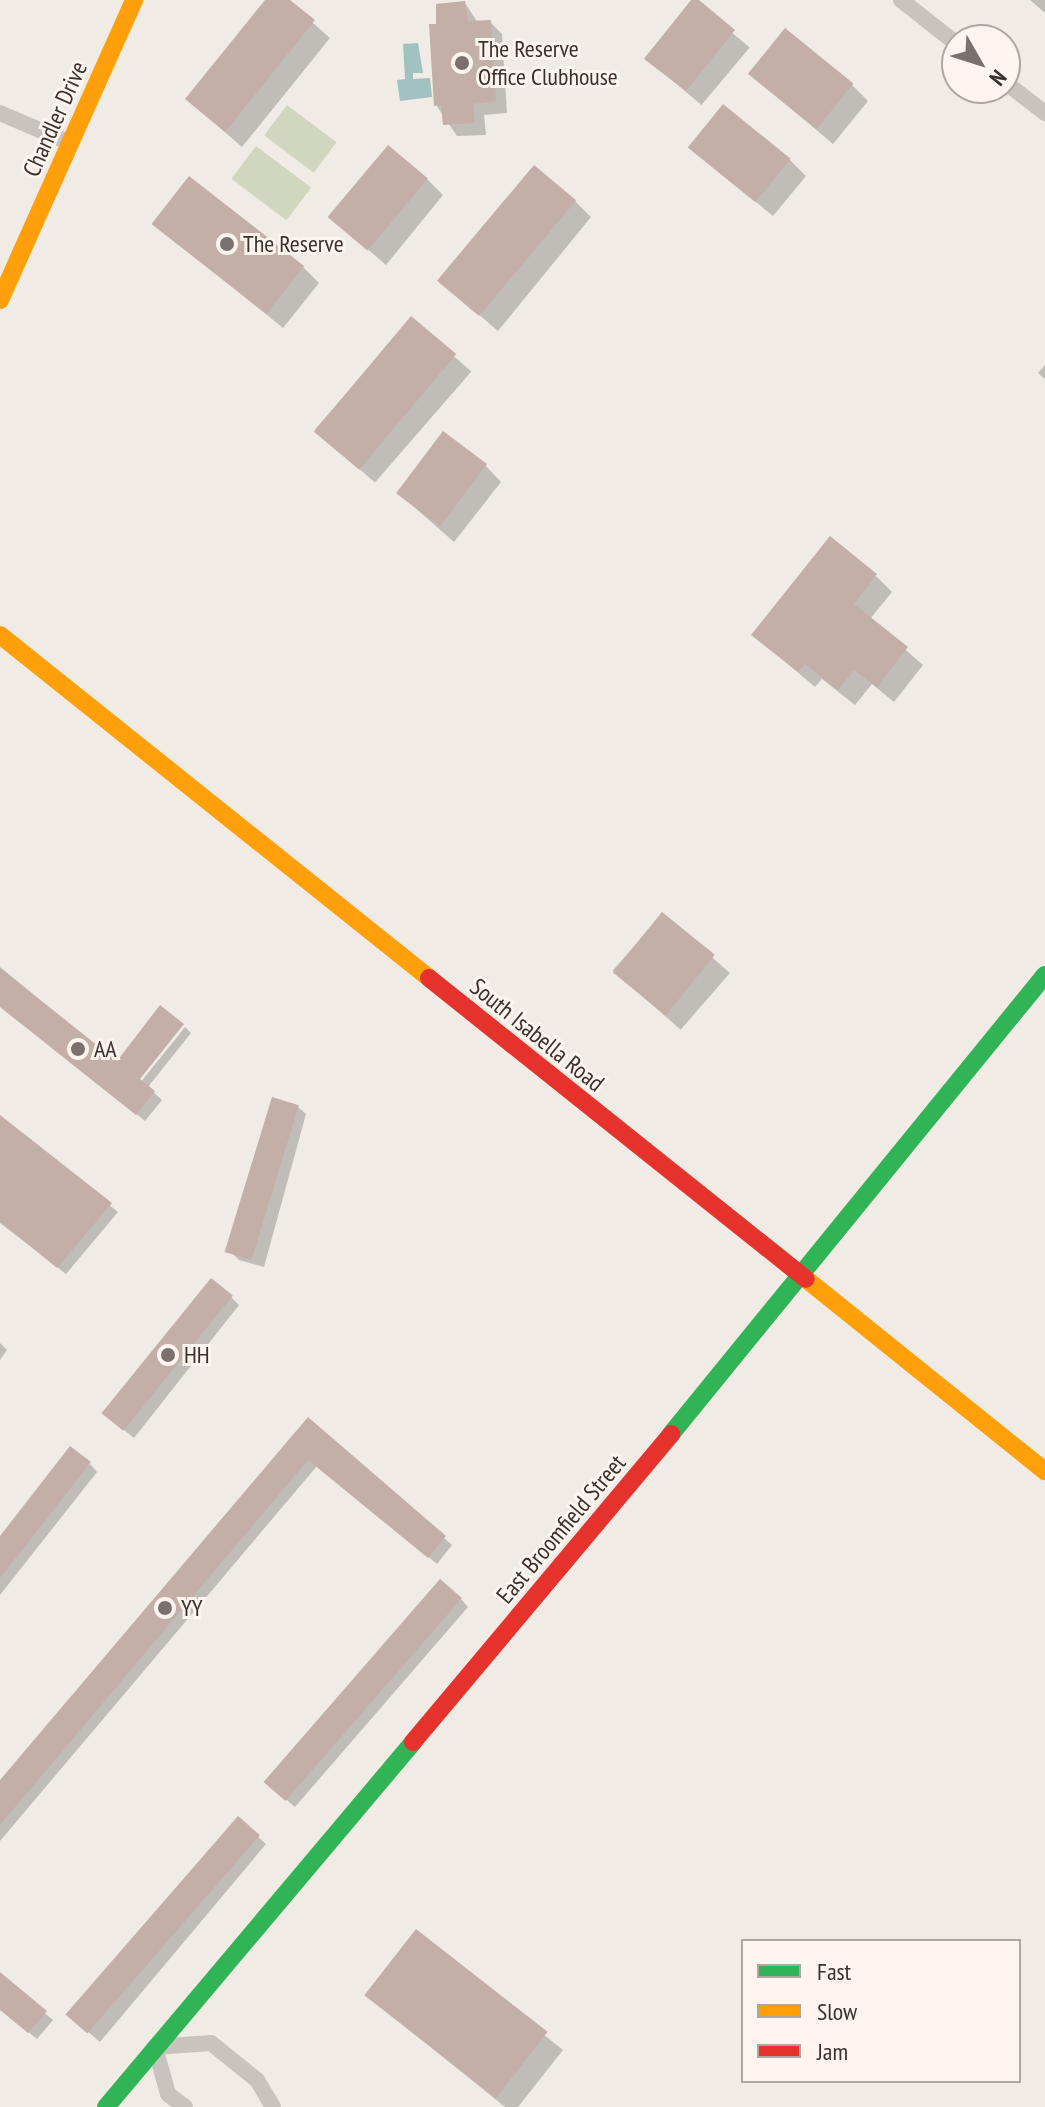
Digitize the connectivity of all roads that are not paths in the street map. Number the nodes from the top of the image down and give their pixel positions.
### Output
1 (134, 0) edge
2 (901, 0) edge
3 (941, 31) edge
4 (1021, 94) edge
5 (0, 113) edge
6 (1045, 113) edge
7 (70, 143) junction
8 (0, 300) edge
9 (0, 635) edge
10 (1045, 975) edge
11 (803, 1278) junction
12 (1045, 1471) edge
13 (155, 2047) junction
14 (106, 2107) edge
15 (185, 2107) edge
16 (273, 2107) edge

1 - 7 main road, Chandler Drive
2 - 3 street
4 - 6 street
5 - 7 street
7 - 8 main road, Chandler Drive
9 - 11 main road, South Isabella Road
10 - 11 main road, East Broomfield Street
11 - 12 main road, South Isabella Road
11 - 13 main road, East Broomfield Street
13 - 14 main road, East Broomfield Street
13 - 15 street
13 - 16 street

